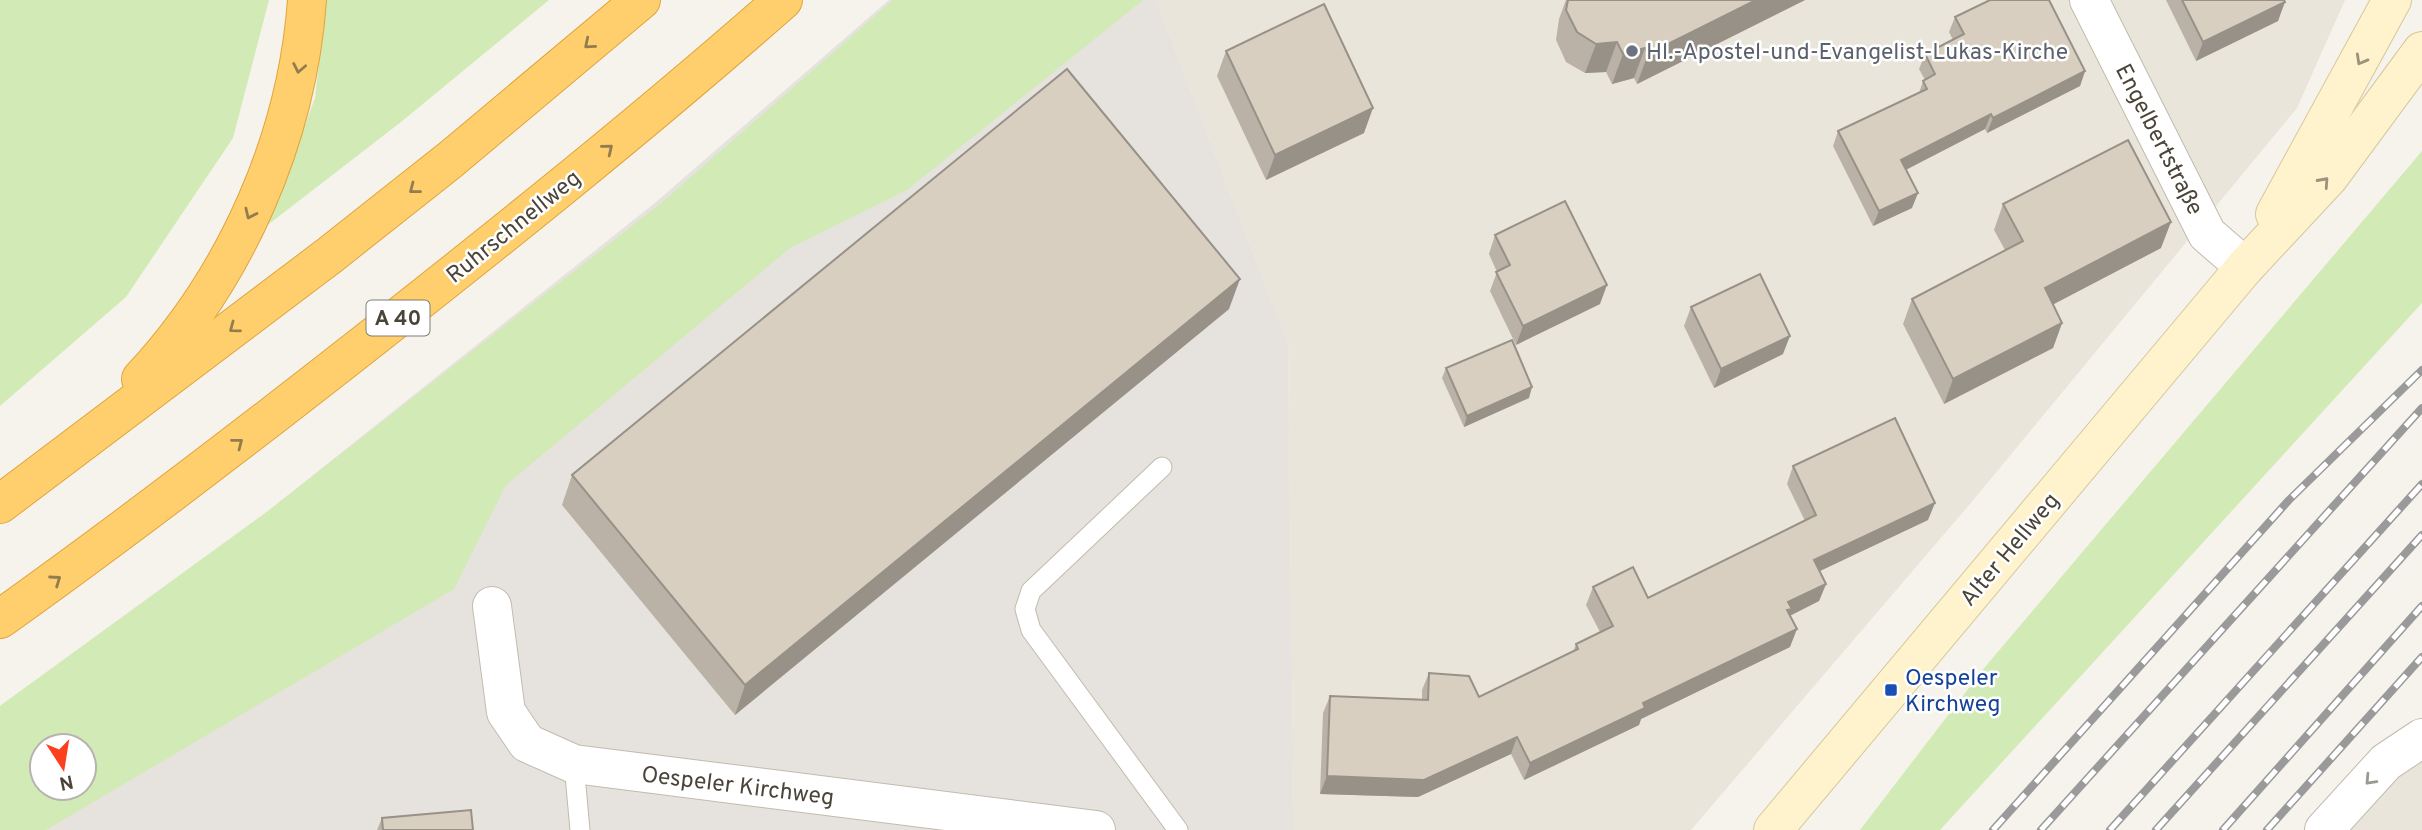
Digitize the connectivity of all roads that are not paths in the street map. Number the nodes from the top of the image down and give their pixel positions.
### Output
1 (307, 0) edge
2 (641, 0) edge
3 (783, 0) edge
4 (2089, 0) edge
5 (2392, 0) edge
6 (2422, 51) edge
7 (2245, 267) junction
8 (1162, 467) dead end
9 (37, 477) junction
10 (0, 504) edge
11 (492, 606) dead end
12 (0, 619) edge
13 (2422, 738) edge
14 (574, 764) junction
15 (1036, 826) edge
16 (580, 830) edge
17 (1096, 830) edge
18 (1178, 830) edge
19 (1773, 830) edge
20 (2324, 830) edge

1 -> 9 highway
2 -> 9 highway
12 -> 3 highway, Ruhrschnellweg / A 40
4 - 7 street, Engelbertstraße
5 -> 7 street, Alter Hellweg
7 -> 6 street, Alter Hellweg
7 - 19 street, Alter Hellweg
8 - 18 lane
9 - 10 highway
11 - 14 street, Oespeler Kirchweg
13 -> 20 street
14 - 15 street, Oespeler Kirchweg
14 - 16 lane
15 - 17 street, Oespeler Kirchweg

